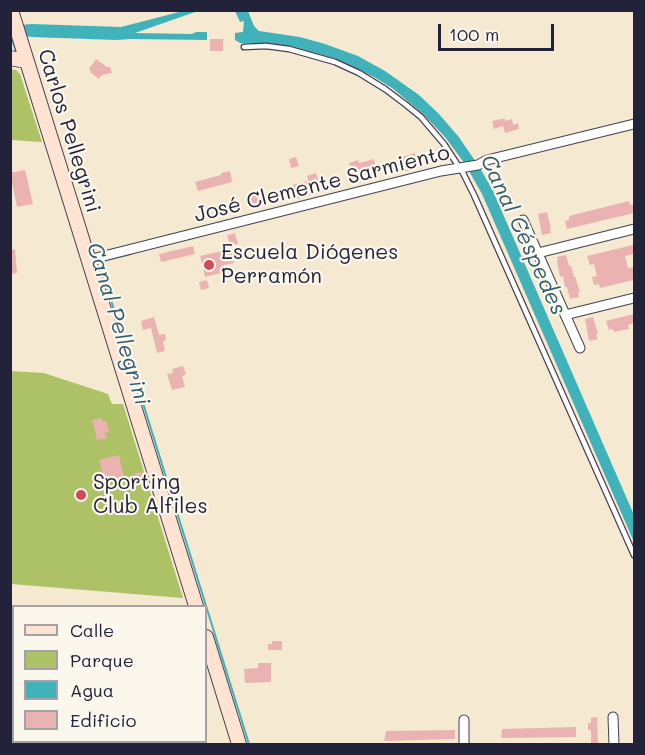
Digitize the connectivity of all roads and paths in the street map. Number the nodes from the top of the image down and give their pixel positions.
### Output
1 (12, 15) edge
2 (243, 47) dead end
3 (10, 58) edge
4 (26, 61) junction
5 (634, 124) edge
6 (463, 168) junction
7 (523, 220) dead end
8 (634, 229) edge
9 (538, 253) junction
10 (87, 260) junction
11 (634, 298) edge
12 (565, 315) junction
13 (580, 348) dead end
14 (634, 555) edge
15 (196, 605) edge
16 (207, 640) edge
17 (614, 717) dead end
18 (464, 720) dead end
19 (239, 744) edge
20 (464, 744) edge
21 (614, 744) edge

1 - 4 main road, Carlos Pellegrini
2 - 6 lane
3 - 4 main road
4 - 10 main road, Carlos Pellegrini
5 - 6 street, José Clemente Sarmiento
6 - 10 street, José Clemente Sarmiento
6 - 14 lane
7 - 9 street
8 - 9 street
9 - 12 street
10 - 15 main road, Carlos Pellegrini
11 - 12 street
12 - 13 street
16 - 19 main road
17 - 21 street
18 - 20 street

